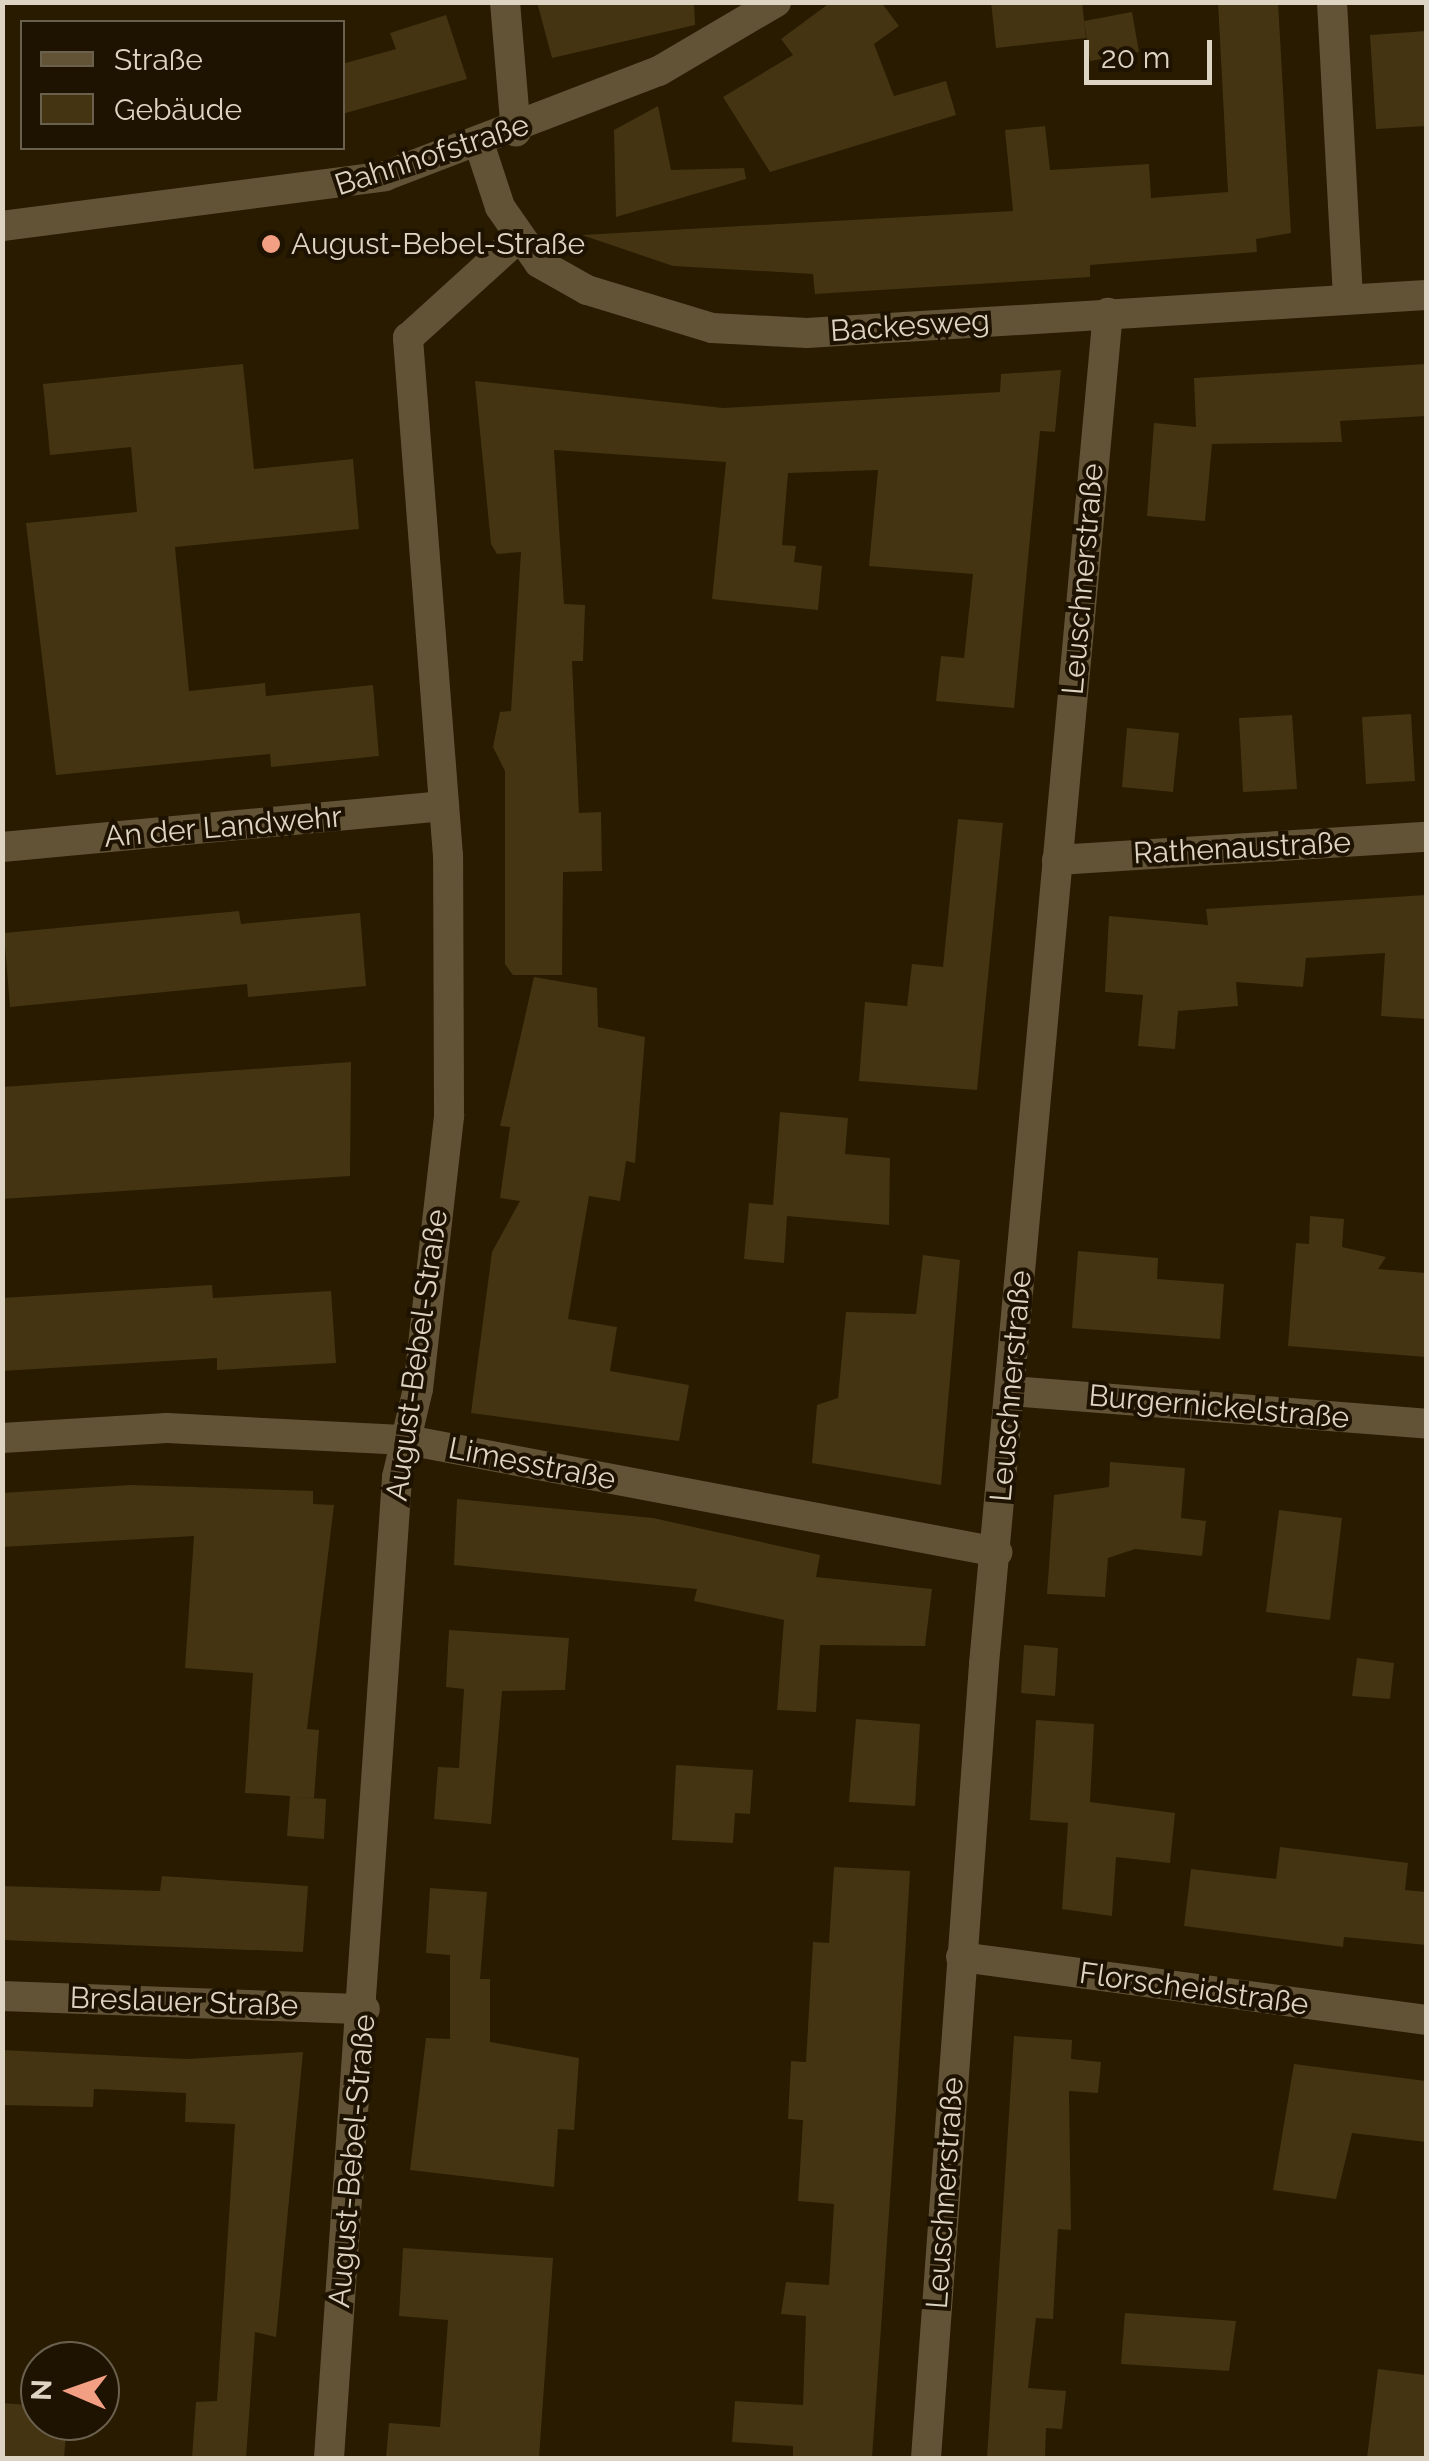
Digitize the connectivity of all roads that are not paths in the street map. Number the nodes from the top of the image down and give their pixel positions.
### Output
1 (505, 2) edge
2 (776, 2) edge
3 (1332, 2) edge
4 (516, 132) junction
5 (480, 146) junction
6 (2, 226) edge
7 (517, 239) junction
8 (1426, 294) edge
9 (1348, 300) junction
10 (1108, 314) junction
11 (444, 806) junction
12 (1426, 837) edge
13 (2, 847) edge
14 (1057, 860) junction
15 (1011, 1391) junction
16 (1426, 1424) edge
17 (2, 1438) edge
18 (407, 1440) junction
19 (997, 1552) junction
20 (962, 1956) junction
21 (2, 1996) edge
22 (365, 2009) junction
23 (1426, 2020) edge
24 (328, 2458) edge
25 (926, 2458) edge

1 - 4 street
2 - 4 street, Bahnhofstraße
3 - 9 street
4 - 5 street, Bahnhofstraße
5 - 6 street, Bahnhofstraße
5 - 7 street
7 - 10 street, Backesweg
7 - 11 street, August-Bebel-Straße
8 - 9 street, Backesweg
9 - 10 street, Backesweg
10 - 14 street, Leuschnerstraße
11 - 13 street, An der Landwehr
11 - 18 street, August-Bebel-Straße
12 - 14 street, Rathenaustraße
14 - 15 street, Leuschnerstraße
15 - 16 street, Burgernickelstraße
15 - 19 street, Leuschnerstraße
17 - 18 street, Limesstraße
18 - 19 street, Limesstraße
18 - 22 street, August-Bebel-Straße
19 - 20 street, Leuschnerstraße
20 - 23 street, Florscheidstraße
20 - 25 street, Leuschnerstraße
21 - 22 street, Breslauer Straße
22 - 24 street, August-Bebel-Straße

